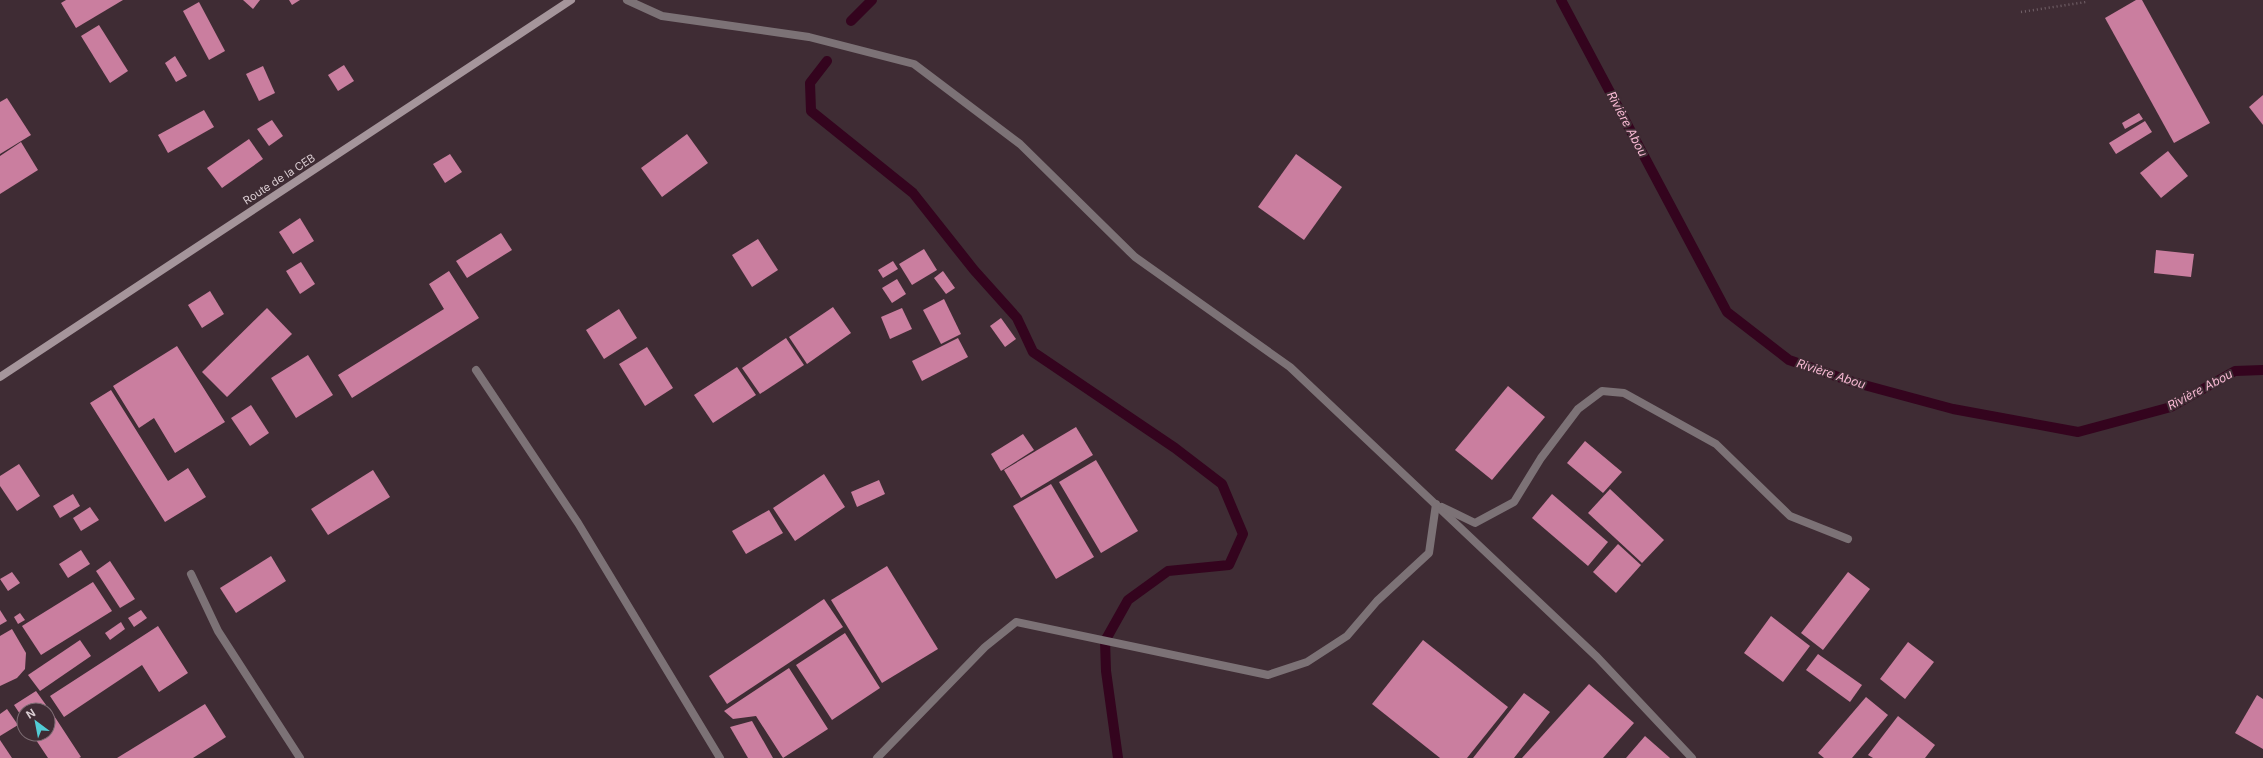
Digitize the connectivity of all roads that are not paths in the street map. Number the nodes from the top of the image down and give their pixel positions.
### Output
1 (570, 0) edge
2 (627, 0) edge
3 (476, 370) dead end
4 (0, 377) edge
5 (1436, 504) junction
6 (1848, 539) dead end
7 (191, 574) dead end
8 (300, 758) edge
9 (720, 758) edge
10 (877, 758) edge
11 (1692, 758) edge

1 - 4 main road, Route de la CEB
2 - 5 street
3 - 9 street
5 - 6 street
5 - 10 street
5 - 11 street
7 - 8 street

